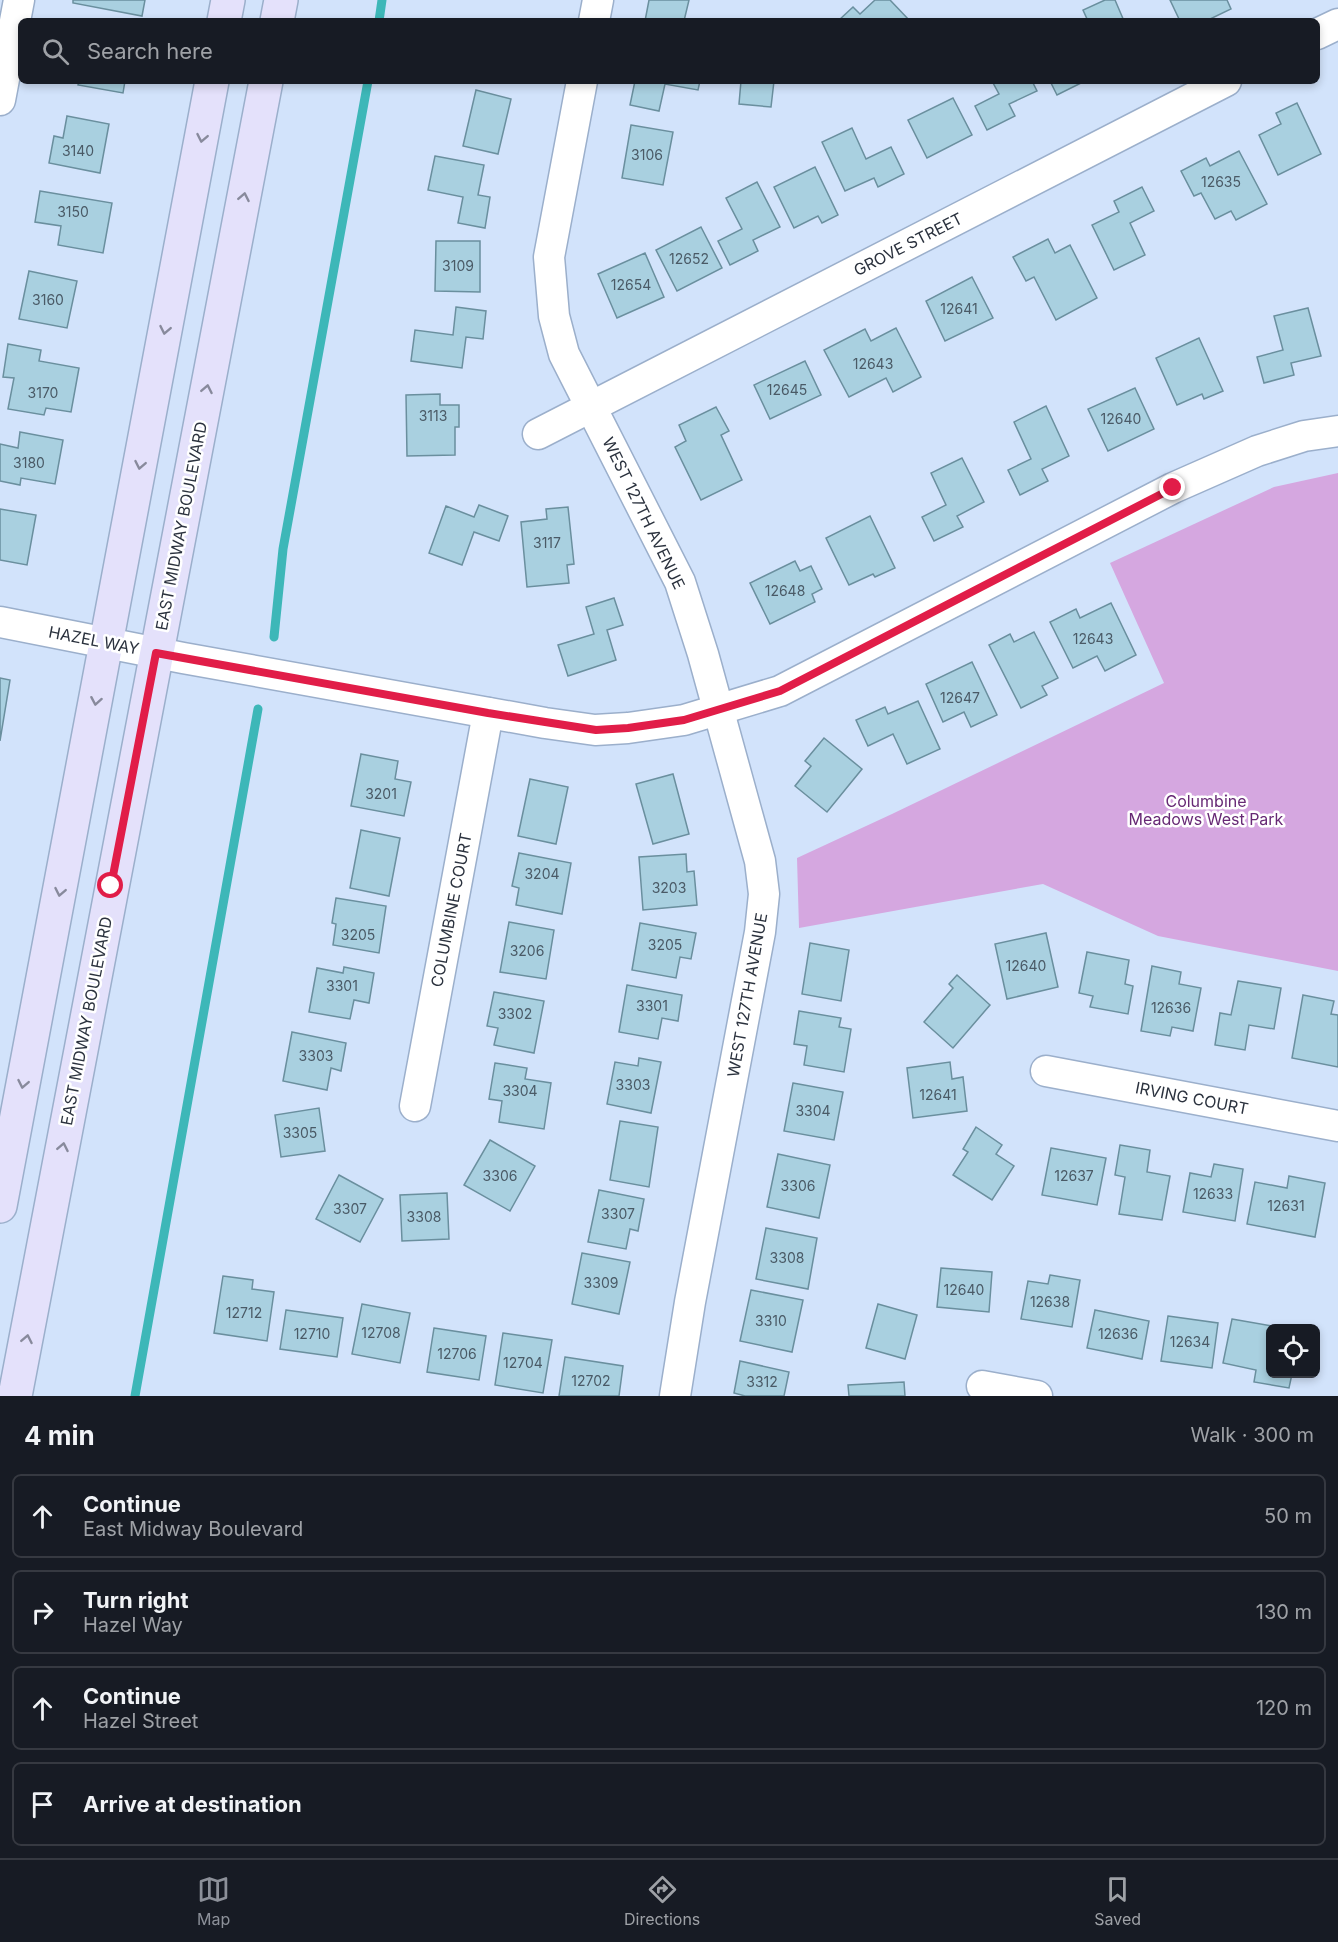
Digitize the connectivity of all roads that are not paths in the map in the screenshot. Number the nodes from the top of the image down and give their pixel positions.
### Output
1 (19, 0) edge
2 (228, 0) edge
3 (281, 0) edge
4 (598, 0) edge
5 (225, 18) edge
6 (278, 18) edge
7 (595, 18) edge
8 (1338, 24) edge
9 (1320, 33) edge
10 (211, 84) edge
11 (265, 84) edge
12 (581, 84) edge
13 (1220, 84) edge
14 (0, 100) edge
15 (590, 407) junction
16 (1338, 431) edge
17 (538, 434) dead end
18 (0, 622) edge
19 (107, 643) junction
20 (156, 653) junction
21 (719, 709) junction
22 (488, 713) junction
23 (1046, 1071) dead end
24 (415, 1106) dead end
25 (1338, 1126) edge
26 (0, 1206) edge
27 (982, 1386) dead end
28 (15, 1396) edge
29 (675, 1396) edge
30 (1037, 1396) edge

1 - 14 street
2 - 5 main road
3 - 6 main road
4 - 7 street
8 - 9 street
10 -> 19 main road
20 -> 11 main road, EAST MIDWAY BOULEVARD
12 - 15 street, WEST 127TH AVENUE
13 - 15 street, GROVE STREET
15 - 17 street
15 - 21 street, WEST 127TH AVENUE
16 - 21 street, HAZEL WAY
18 - 19 street, HAZEL WAY
19 - 20 street, HAZEL WAY
19 -> 26 main road
20 - 22 street, HAZEL WAY
28 -> 20 main road, EAST MIDWAY BOULEVARD
21 - 22 street, HAZEL WAY
21 - 29 street, WEST 127TH AVENUE
22 - 24 street, COLUMBINE COURT
23 - 25 street, IRVING COURT
27 - 30 street

